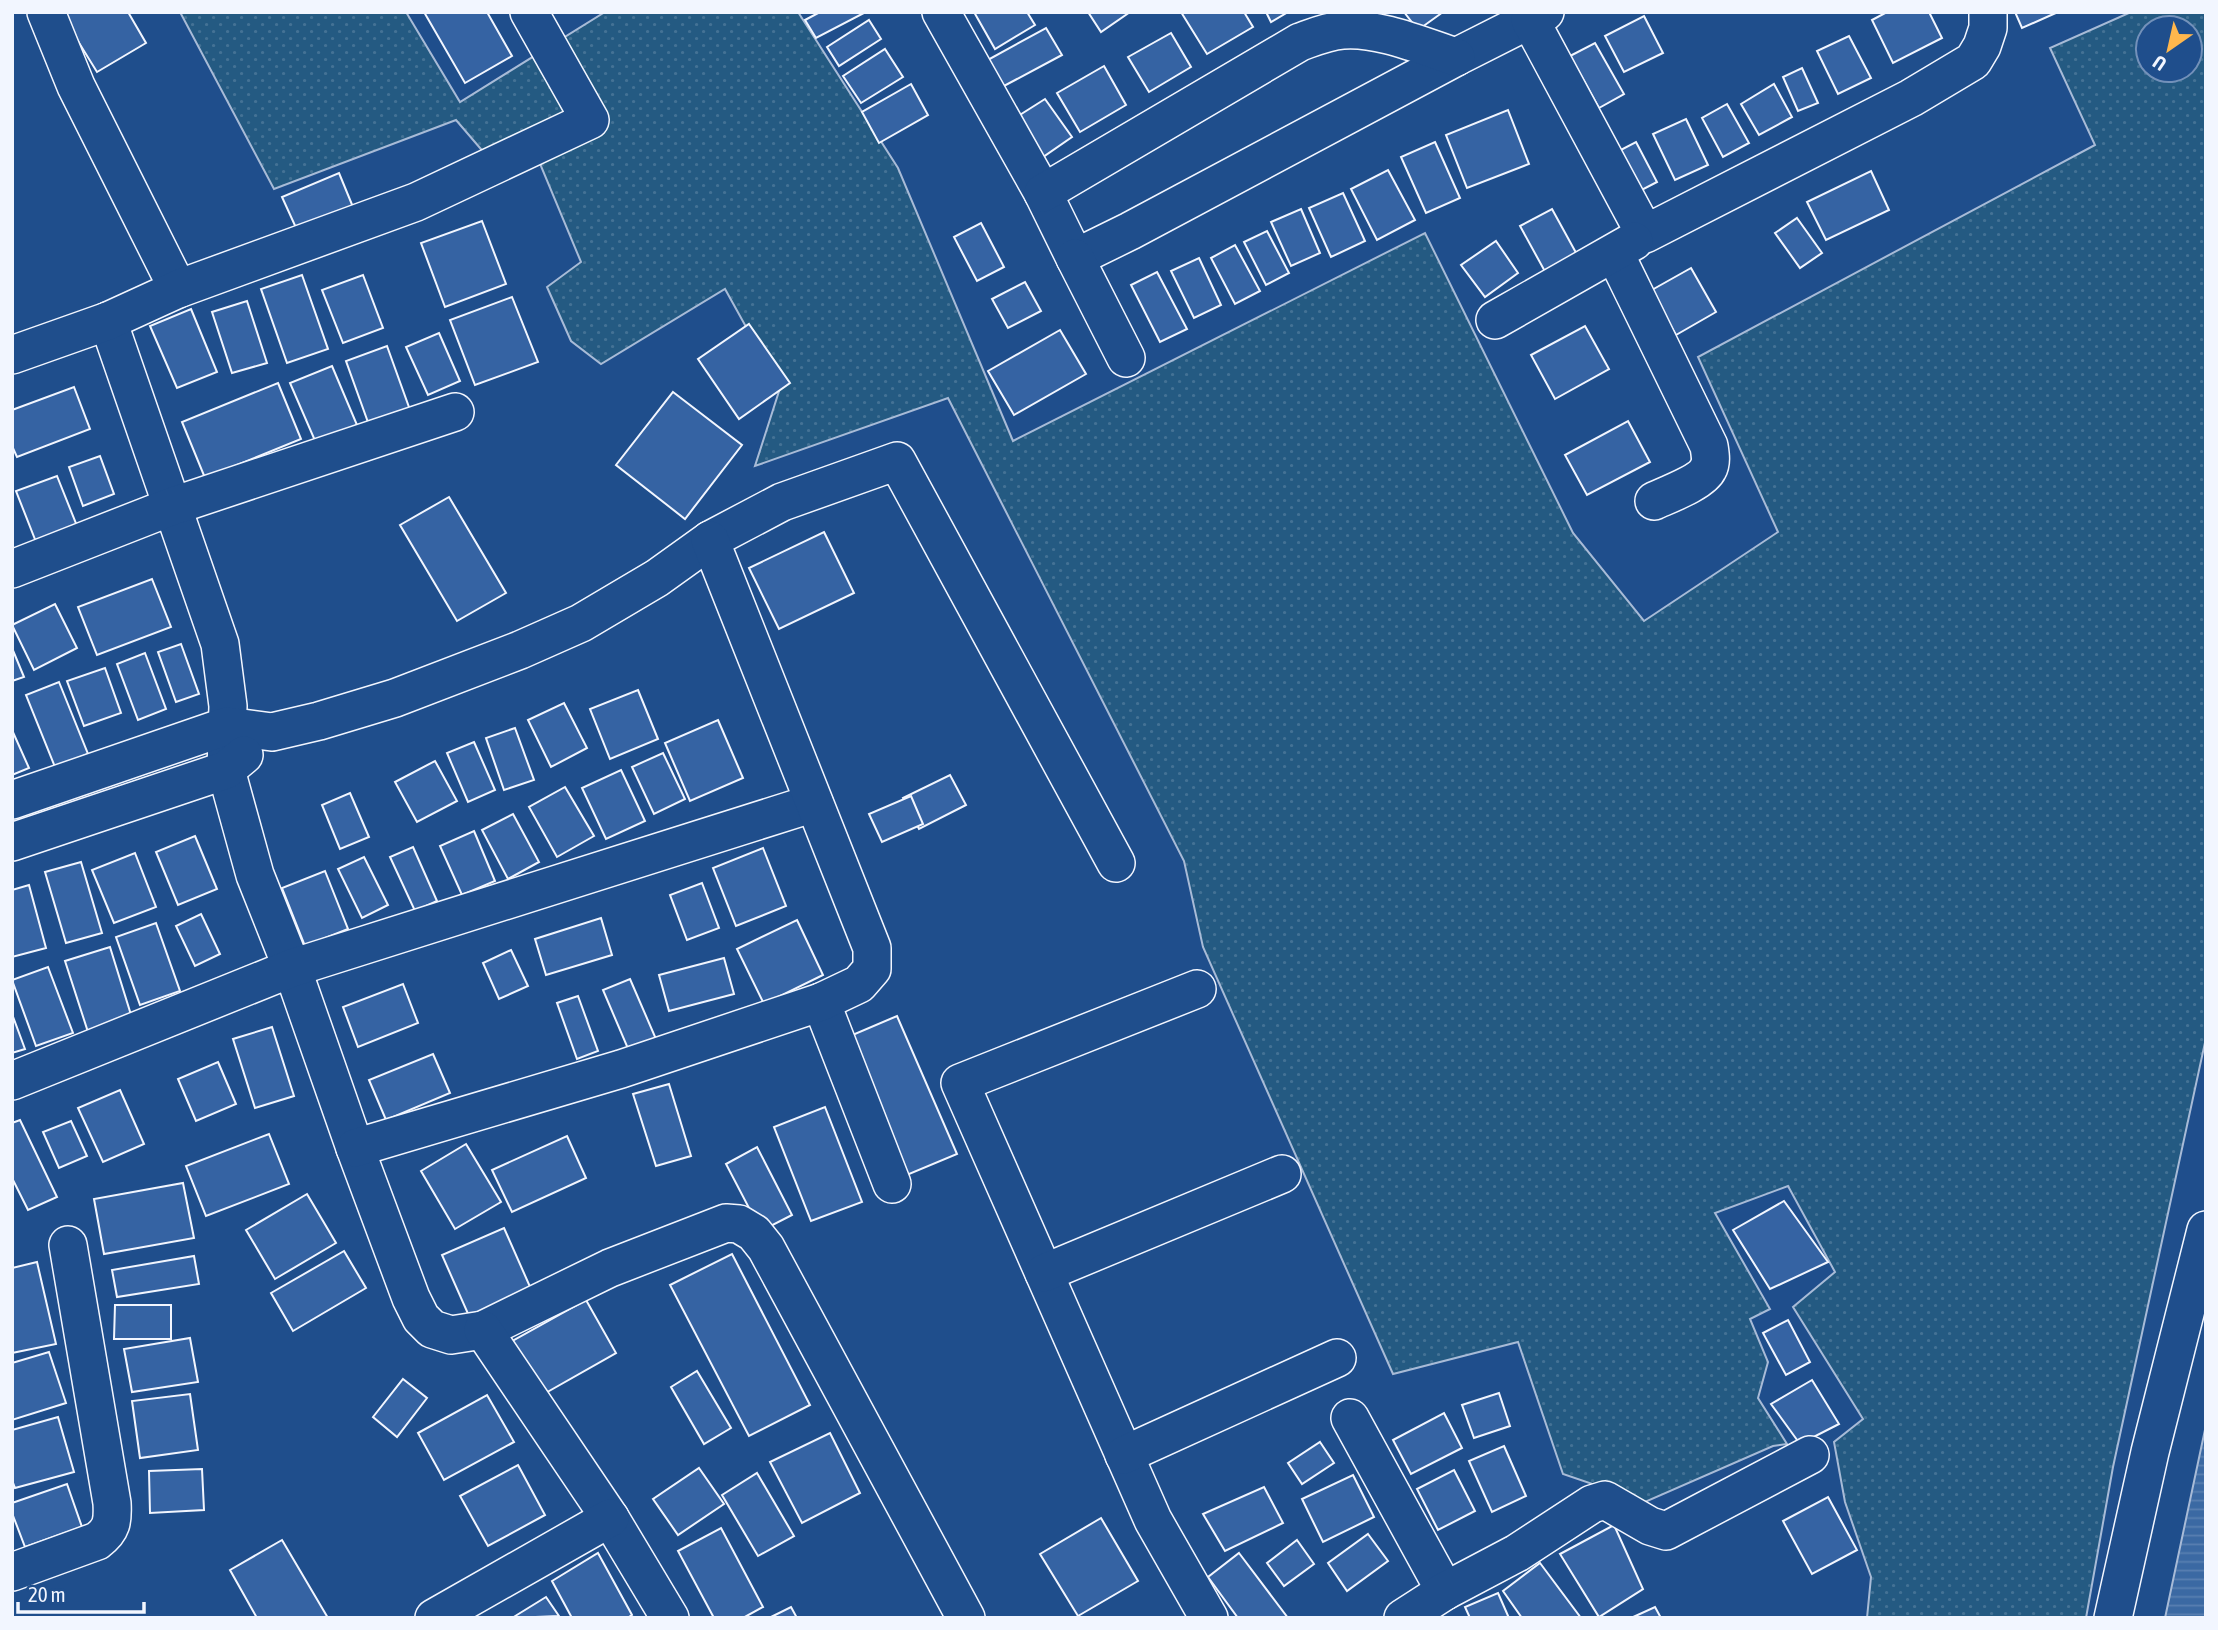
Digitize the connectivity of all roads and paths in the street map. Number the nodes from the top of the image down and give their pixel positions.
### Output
1 (46, 12) edge
2 (529, 12) edge
3 (941, 12) edge
4 (1989, 12) edge
5 (1538, 16) edge
6 (1456, 57) junction
7 (1043, 193) junction
8 (1645, 234) junction
9 (1615, 254) junction
10 (1075, 258) junction
11 (178, 289) junction
12 (1495, 320) dead end
13 (108, 321) junction
14 (12, 355) edge
15 (1126, 358) dead end
16 (454, 412) dead end
17 (1654, 501) dead end
18 (173, 506) junction
19 (710, 540) junction
20 (12, 569) edge
21 (227, 726) junction
22 (272, 732) junction
23 (226, 770) junction
24 (12, 800) edge
25 (814, 803) junction
26 (12, 842) edge
27 (1116, 863) dead end
28 (292, 968) junction
29 (1197, 989) dead end
30 (821, 1002) junction
31 (12, 1081) edge
32 (355, 1148) junction
33 (1282, 1174) dead end
34 (892, 1184) dead end
35 (2206, 1230) edge
36 (68, 1245) dead end
37 (1044, 1273) junction
38 (483, 1331) junction
39 (1337, 1358) dead end
40 (1350, 1418) dead end
41 (1124, 1455) junction
42 (1810, 1455) dead end
43 (610, 1518) junction
44 (12, 1572) edge
45 (1423, 1609) edge
46 (434, 1618) edge
47 (670, 1618) edge
48 (966, 1618) edge
49 (1209, 1618) edge
50 (2113, 1618) edge

1 - 11 street
2 - 11 street
3 - 7 street
4 - 8 street
5 - 6 street
5 - 8 street
6 - 7 street
6 - 10 street
7 - 10 street
8 - 9 street
9 - 12 street
9 - 17 street
10 - 15 street
11 - 13 street
13 - 14 street
13 - 18 street
16 - 18 street
18 - 20 street
18 - 21 street
19 - 22 street
19 - 25 street
19 - 27 street
21 - 22 street
21 - 23 street
21 - 24 street
22 - 23 street
23 - 26 street
23 - 28 street
25 - 28 street
25 - 30 street
28 - 31 street
28 - 32 street
29 - 37 street
30 - 32 street
30 - 34 street
32 - 38 street
33 - 37 street
35 - 50 street
36 - 44 street
37 - 41 street
38 - 43 street
38 - 48 street
39 - 41 street
40 - 45 street
41 - 49 street
42 - 45 street
43 - 46 street
43 - 47 street

